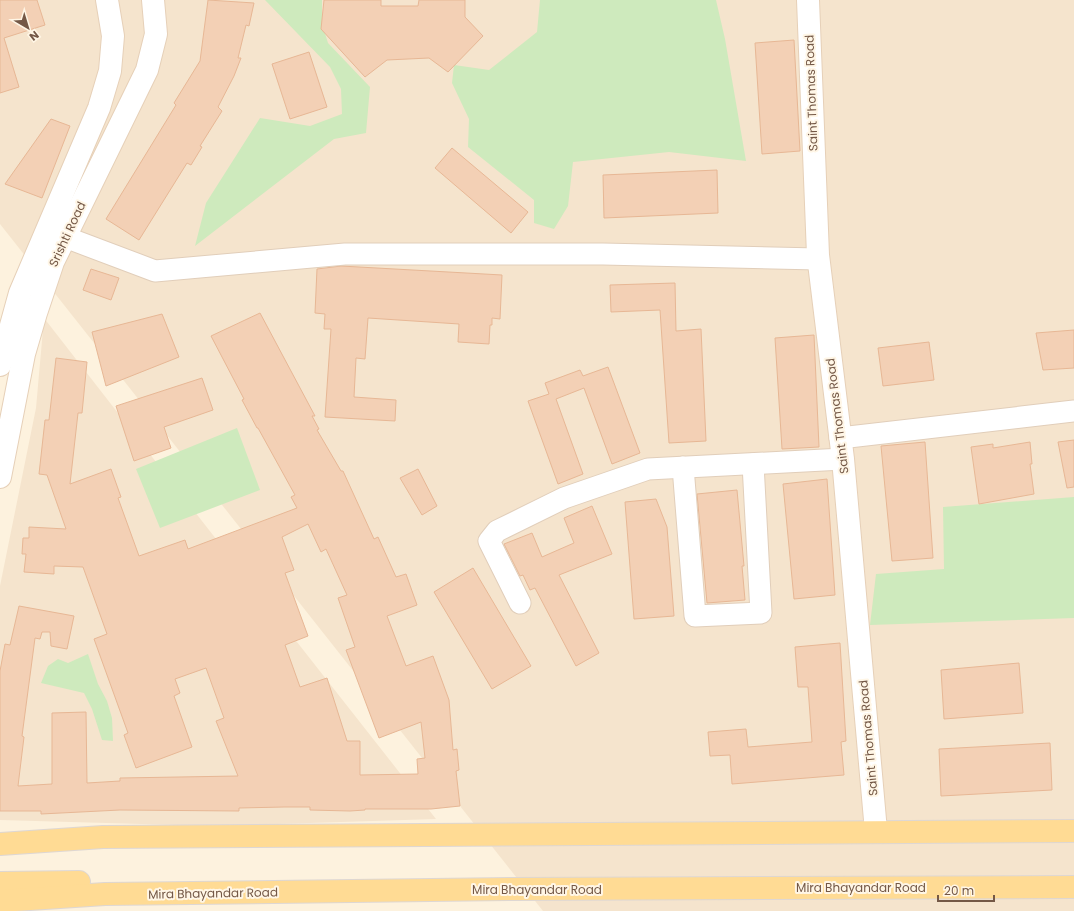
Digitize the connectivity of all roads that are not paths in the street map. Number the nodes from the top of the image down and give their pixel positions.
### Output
1 (107, 0) edge
2 (153, 0) edge
3 (808, 0) edge
4 (65, 237) junction
5 (818, 259) junction
6 (27, 308) junction
7 (0, 365) edge
8 (1074, 411) edge
9 (842, 448) junction
10 (753, 464) junction
11 (683, 467) junction
12 (0, 477) edge
13 (520, 603) dead end
14 (876, 831) junction
15 (1074, 831) edge
16 (734, 832) junction
17 (0, 844) edge
18 (0, 855) edge
19 (0, 883) edge
20 (1074, 887) edge
21 (735, 888) junction
22 (0, 901) edge

1 - 6 main road, Srishti Road
2 - 4 main road, Srishti Road
3 - 5 main road, Saint Thomas Road
4 - 5 street
4 - 6 main road, Srishti Road
5 - 9 main road, Saint Thomas Road
6 - 7 main road, Srishti Road
6 - 12 main road, Srishti Road
8 - 9 street
9 - 10 street
9 - 14 main road, Saint Thomas Road
10 - 11 street
10 - 11 street
11 - 13 street
14 - 15 main road
14 - 16 main road
16 - 17 main road
16 - 18 main road
19 - 21 main road
20 - 21 main road, Mira Bhayandar Road
21 - 22 main road, Mira Bhayandar Road

